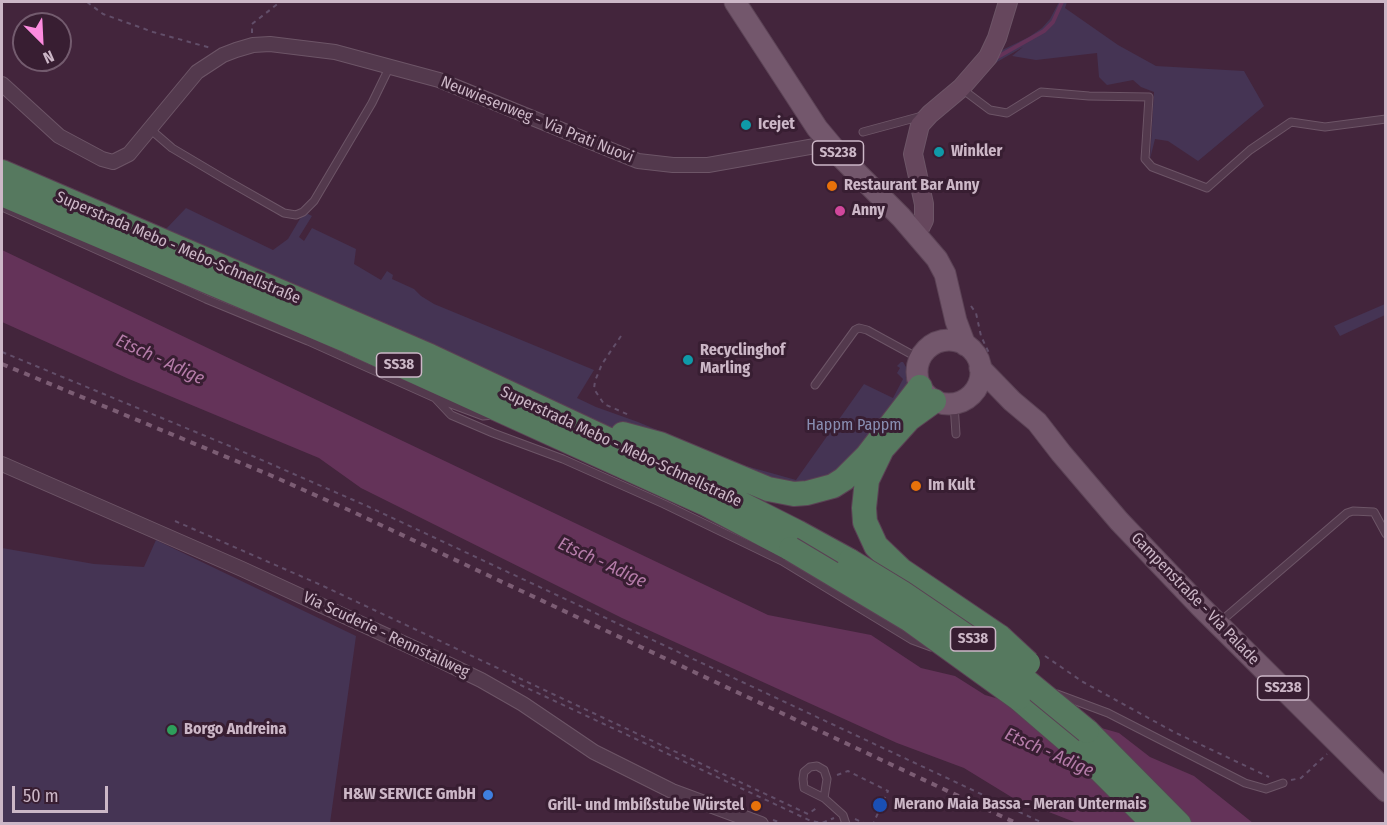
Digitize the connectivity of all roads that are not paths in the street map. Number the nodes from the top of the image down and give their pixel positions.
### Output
1 (735, 2) edge
2 (1008, 2) edge
3 (390, 66) junction
4 (2, 84) edge
5 (962, 88) junction
6 (930, 114) junction
7 (1386, 119) edge
8 (150, 129) junction
9 (863, 132) dead end
10 (828, 142) junction
11 (2, 172) edge
12 (2, 194) edge
13 (2, 207) edge
14 (916, 234) junction
15 (949, 295) junction
16 (965, 345) junction
17 (927, 351) junction
18 (980, 368) junction
19 (815, 385) dead end
20 (944, 397) junction
21 (435, 398) junction
22 (1012, 401) junction
23 (504, 413) junction
24 (560, 418) junction
25 (957, 434) dead end
26 (2, 464) edge
27 (1386, 534) edge
28 (1217, 624) junction
29 (999, 672) dead end
30 (1010, 676) dead end
31 (1086, 731) junction
32 (1283, 783) road end
33 (1386, 791) edge
34 (824, 800) junction
35 (761, 824) edge
36 (846, 824) edge
37 (1154, 824) edge
38 (1179, 824) edge

1 - 10 main road, SS238
2 - 5 street
3 - 8 street, Neuwiesenweg - Via Prati Nuovi
3 - 8 lane
3 - 10 street, Neuwiesenweg - Via Prati Nuovi
4 - 8 street, Neuwiesenweg - Via Prati Nuovi
5 - 6 street
5 - 7 lane
6 - 9 lane
6 - 14 street
10 - 14 main road, SS238
11 - 24 highway, Superstrada Mebo - Mebo-Schnellstraße / SS38
12 - 23 highway, Superstrada Mebo - Mebo-Schnellstraße / SS38
13 - 21 lane
14 - 15 main road, SS238
15 - 16 main road, SS238
15 - 17 main road, SS238
16 - 17 main road
16 - 18 main road, SS238
17 - 19 lane
17 - 20 main road, SS238
18 - 20 main road
18 - 22 main road, Gampenstraße - Via Palade / SS238
20 - 22 main road
20 - 24 highway
20 - 25 lane
20 - 31 highway, bridge
21 - 23 lane
21 - 29 lane
22 - 28 main road, Gampenstraße - Via Palade / SS238
23 - 37 highway, Superstrada Mebo - Mebo-Schnellstraße / SS38, bridge
24 - 31 highway, Superstrada Mebo - Mebo-Schnellstraße / SS38, bridge
26 - 35 street, Via Scuderie - Rennstallweg
27 - 28 lane
28 - 33 main road, Gampenstraße - Via Palade / SS238
30 - 32 lane
31 - 38 highway, Superstrada Mebo - Mebo-Schnellstraße / SS38
34 - 34 lane
34 - 36 lane

